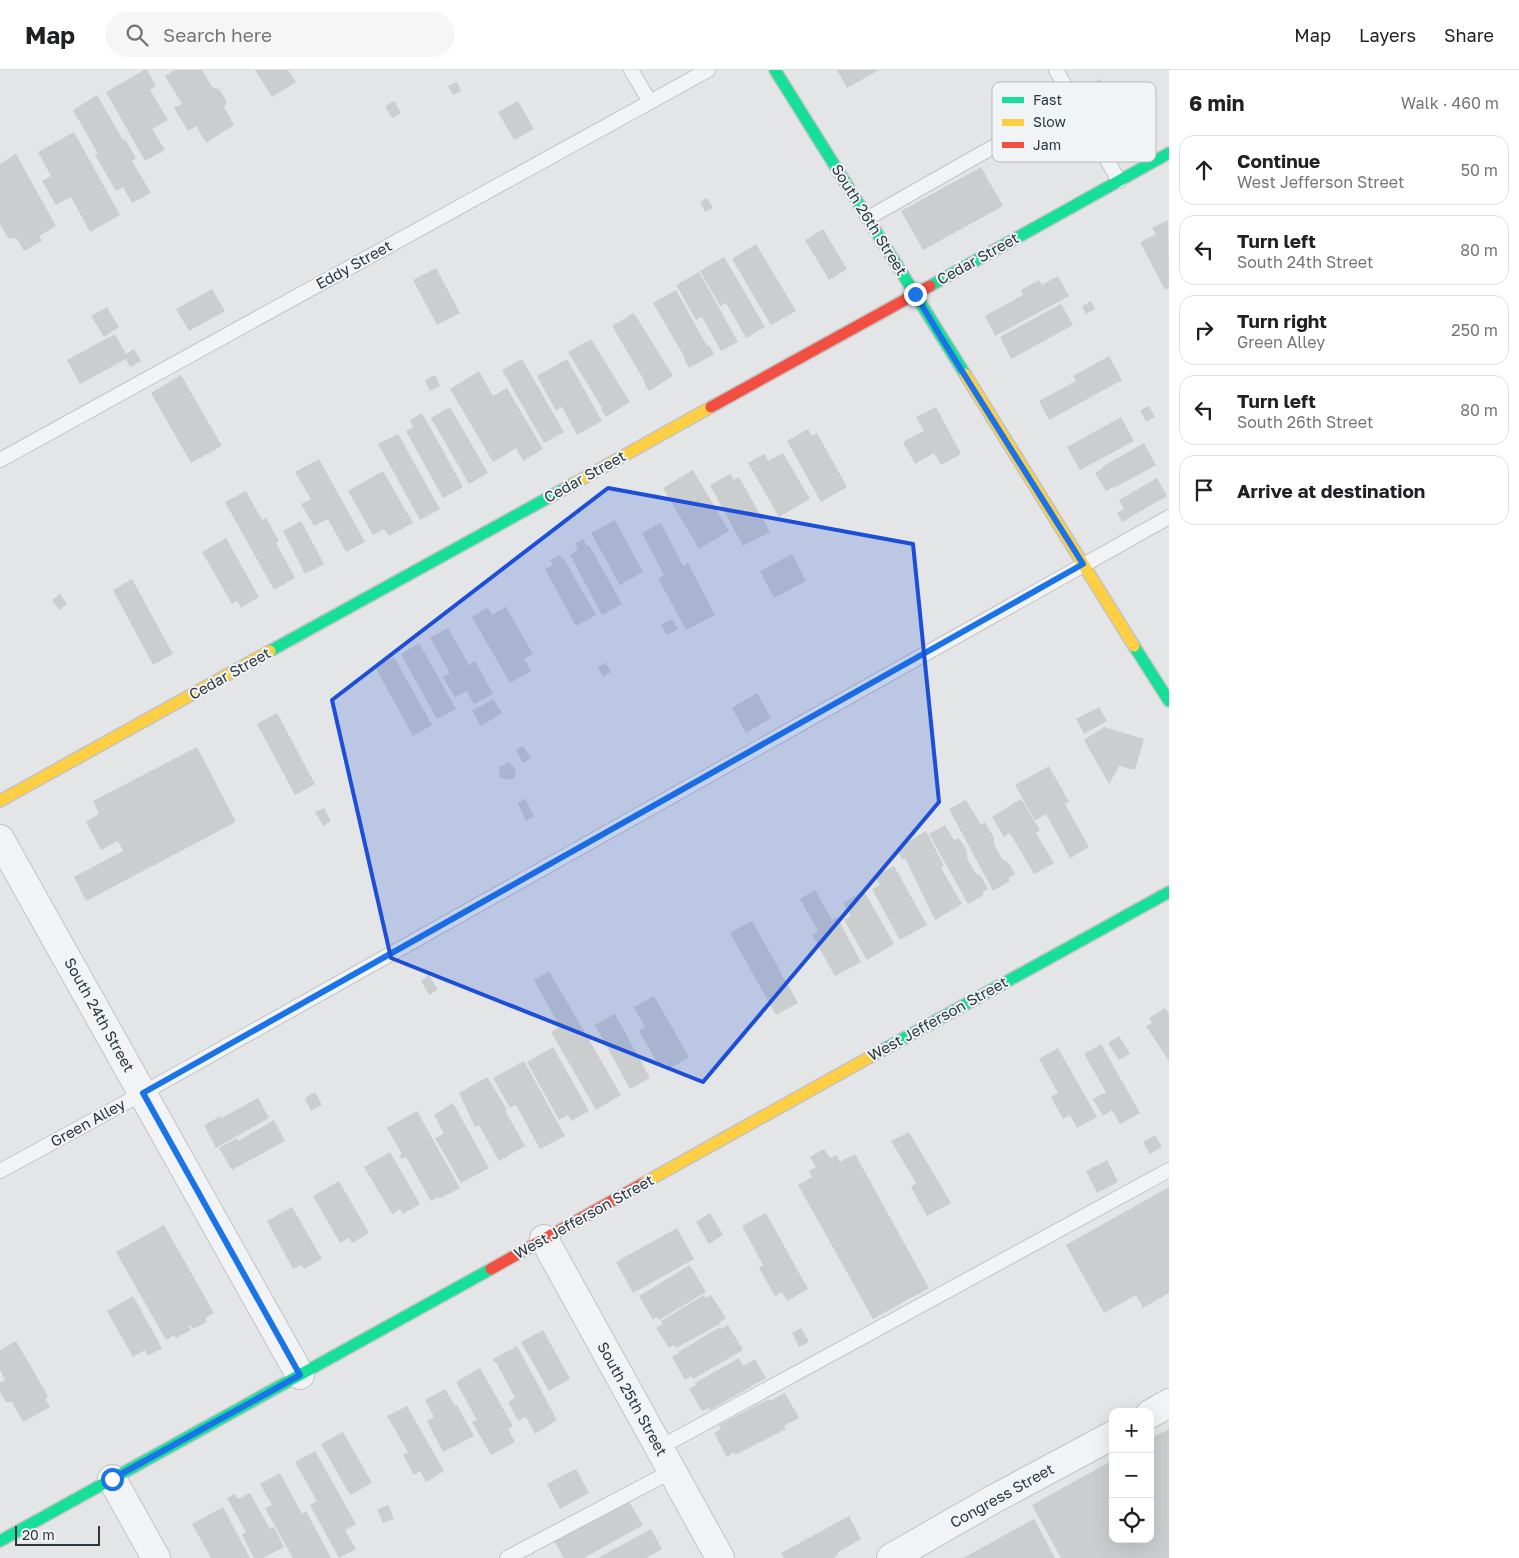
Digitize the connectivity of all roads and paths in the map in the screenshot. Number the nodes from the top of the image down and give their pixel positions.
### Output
1 (631, 70) edge
2 (708, 70) edge
3 (775, 70) edge
4 (1056, 70) edge
5 (1063, 82) edge
6 (650, 102) junction
7 (992, 148) edge
8 (1169, 154) edge
9 (1156, 161) edge
10 (1108, 162) edge
11 (1154, 162) edge
12 (1119, 181) junction
13 (868, 218) junction
14 (915, 294) junction
15 (0, 460) edge
16 (1169, 517) edge
17 (1083, 564) junction
18 (1169, 701) edge
19 (0, 801) edge
20 (0, 839) edge
21 (1165, 894) edge
22 (1169, 911) edge
23 (143, 1093) junction
24 (1169, 1170) edge
25 (0, 1171) edge
26 (544, 1239) junction
27 (300, 1375) junction
28 (1169, 1403) edge
29 (1154, 1412) edge
30 (1109, 1437) edge
31 (666, 1460) junction
32 (112, 1479) junction
33 (0, 1541) edge
34 (156, 1558) edge
35 (507, 1558) edge
36 (720, 1558) edge
37 (891, 1558) edge

1 - 6 lane
2 - 6 lane, Eddy Street
3 - 13 street, South 26th Street
4 - 5 lane
6 - 15 lane, Eddy Street
7 - 13 lane
8 - 9 street, Cedar Street
10 - 12 lane
11 - 12 street, Cedar Street
12 - 14 street, Cedar Street
13 - 14 street, South 26th Street
14 - 17 street, South 26th Street
14 - 19 street, Cedar Street
16 - 17 lane, Green Alley
17 - 18 street, South 26th Street
17 - 23 lane, Green Alley
20 - 23 street, South 24th Street
21 - 22 lane
21 - 26 street, West Jefferson Street
23 - 25 lane, Green Alley
23 - 27 street, South 24th Street
24 - 31 lane
26 - 27 street, West Jefferson Street
26 - 31 street, South 25th Street
27 - 32 street, West Jefferson Street
28 - 29 street
30 - 37 street, Congress Street
31 - 35 lane
31 - 36 street, South 25th Street
32 - 33 street, West Jefferson Street
32 - 34 street

